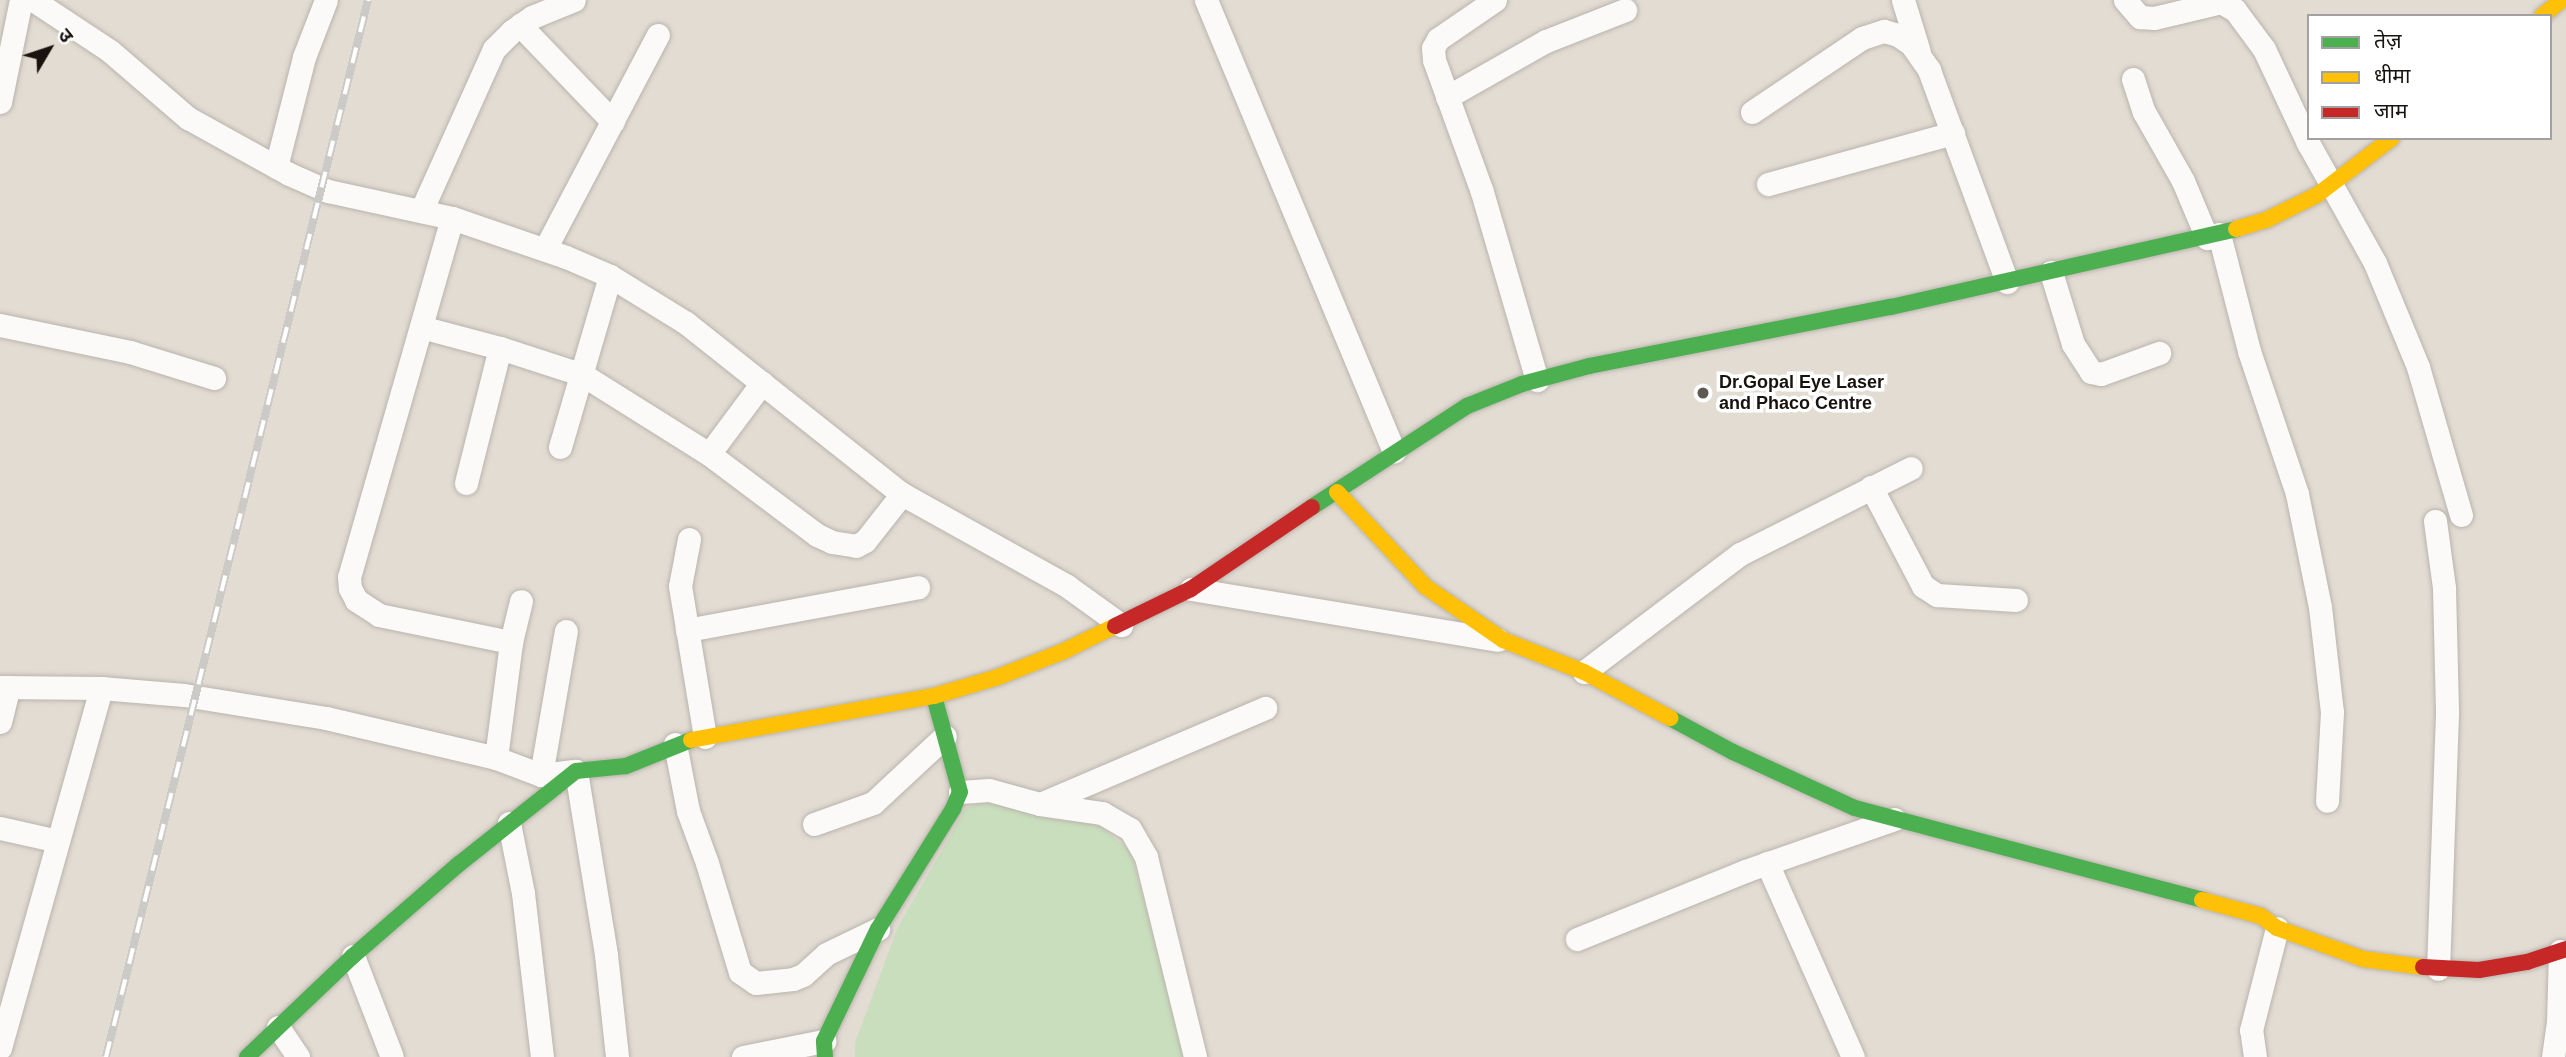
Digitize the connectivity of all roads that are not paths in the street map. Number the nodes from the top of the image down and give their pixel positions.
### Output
1 (21, 0) edge
2 (33, 0) edge
3 (326, 0) edge
4 (574, 0) edge
5 (1206, 0) edge
6 (1903, 0) edge
7 (2125, 0) edge
8 (2562, 0) edge
9 (1481, 4) edge
10 (1625, 10) dead end
11 (2544, 14) edge
12 (520, 25) junction
13 (658, 35) dead end
14 (1920, 55) junction
15 (2133, 79) dead end
16 (1447, 97) junction
17 (0, 102) edge
18 (1752, 112) dead end
19 (612, 122) junction
20 (1953, 132) junction
21 (2307, 136) edge
22 (2309, 140) edge
23 (2389, 140) edge
24 (276, 167) junction
25 (1768, 184) dead end
26 (2331, 185) junction
27 (422, 209) junction
28 (452, 218) junction
29 (2213, 236) junction
30 (545, 249) junction
31 (2051, 272) junction
32 (610, 276) junction
33 (2007, 282) junction
34 (0, 325) edge
35 (421, 327) junction
36 (500, 348) junction
37 (2159, 352) dead end
38 (583, 375) junction
39 (214, 378) dead end
40 (1536, 380) junction
41 (762, 383) junction
42 (560, 447) dead end
43 (1394, 451) junction
44 (709, 454) junction
45 (1911, 468) dead end
46 (466, 483) dead end
47 (1871, 487) junction
48 (1337, 492) junction
49 (902, 494) junction
50 (2461, 515) dead end
51 (2435, 521) dead end
52 (689, 539) dead end
53 (918, 587) dead end
54 (1191, 589) junction
55 (2016, 600) dead end
56 (521, 601) dead end
57 (1121, 625) junction
58 (687, 630) junction
59 (566, 631) dead end
60 (1503, 640) junction
61 (511, 642) junction
62 (1584, 672) junction
63 (4, 687) edge
64 (100, 688) junction
65 (934, 696) junction
66 (1265, 708) dead end
67 (0, 722) edge
68 (945, 736) junction
69 (705, 737) junction
70 (675, 744) junction
71 (496, 758) junction
72 (576, 771) junction
73 (541, 775) junction
74 (960, 792) junction
75 (2327, 801) dead end
76 (1040, 804) junction
77 (1894, 818) junction
78 (509, 823) junction
79 (814, 824) dead end
80 (0, 828) edge
81 (58, 842) junction
82 (1767, 863) junction
83 (2277, 928) junction
84 (878, 929) junction
85 (1577, 939) dead end
86 (2563, 950) edge
87 (353, 956) junction
88 (2438, 969) junction
89 (278, 1027) junction
90 (0, 1048) edge
91 (825, 1049) edge
92 (247, 1057) edge
93 (298, 1057) edge
94 (392, 1057) edge
95 (542, 1057) edge
96 (617, 1057) edge
97 (743, 1057) edge
98 (1195, 1057) edge
99 (1853, 1057) edge
100 (2255, 1057) edge
101 (2553, 1057) edge

1 - 17 street
2 - 24 street
3 - 24 street
4 - 12 street
5 - 43 street
6 - 14 street
7 - 21 street
8 - 11 street
9 - 16 street
10 - 16 street
12 - 19 street
12 - 27 street
13 - 19 street
14 - 18 street
14 - 20 street
15 - 29 street
16 - 40 street
19 - 30 street
20 - 25 street
20 - 33 street
22 - 26 street
23 - 26 street
24 - 27 street
26 - 29 street
26 - 50 street
27 - 28 street
28 - 30 street
28 - 35 street
29 - 31 street
29 - 75 street
30 - 32 street
31 - 33 street
31 - 37 street
32 - 38 street
32 - 41 street
33 - 40 street
34 - 39 street
35 - 36 street
35 - 61 street
36 - 38 street
36 - 46 street
38 - 42 street
38 - 44 street
40 - 43 street
41 - 44 street
41 - 49 street
43 - 48 street
44 - 49 street
45 - 47 street
47 - 55 street
47 - 62 street
48 - 54 street
48 - 60 street
49 - 57 street
51 - 88 street
52 - 58 street
53 - 58 street
54 - 57 street
54 - 60 street
56 - 61 street
57 - 65 street
58 - 69 street
59 - 73 street
60 - 62 street
61 - 71 street
62 - 77 street
63 - 64 street
63 - 67 street
64 - 71 street
64 - 81 street
65 - 68 street
65 - 69 street
66 - 76 street
68 - 74 street
68 - 79 street
69 - 70 street
70 - 72 street
70 - 84 street
71 - 73 street
72 - 73 street
72 - 78 street
72 - 96 street
74 - 76 street
74 - 84 street
76 - 98 street
77 - 82 street
77 - 83 street
78 - 87 street
78 - 95 street
80 - 81 street
81 - 90 street
82 - 85 street
82 - 99 street
83 - 88 street
83 - 100 street
84 - 91 street
86 - 88 street
86 - 101 street
87 - 89 street
87 - 94 street
89 - 92 street
89 - 93 street
91 - 97 street

